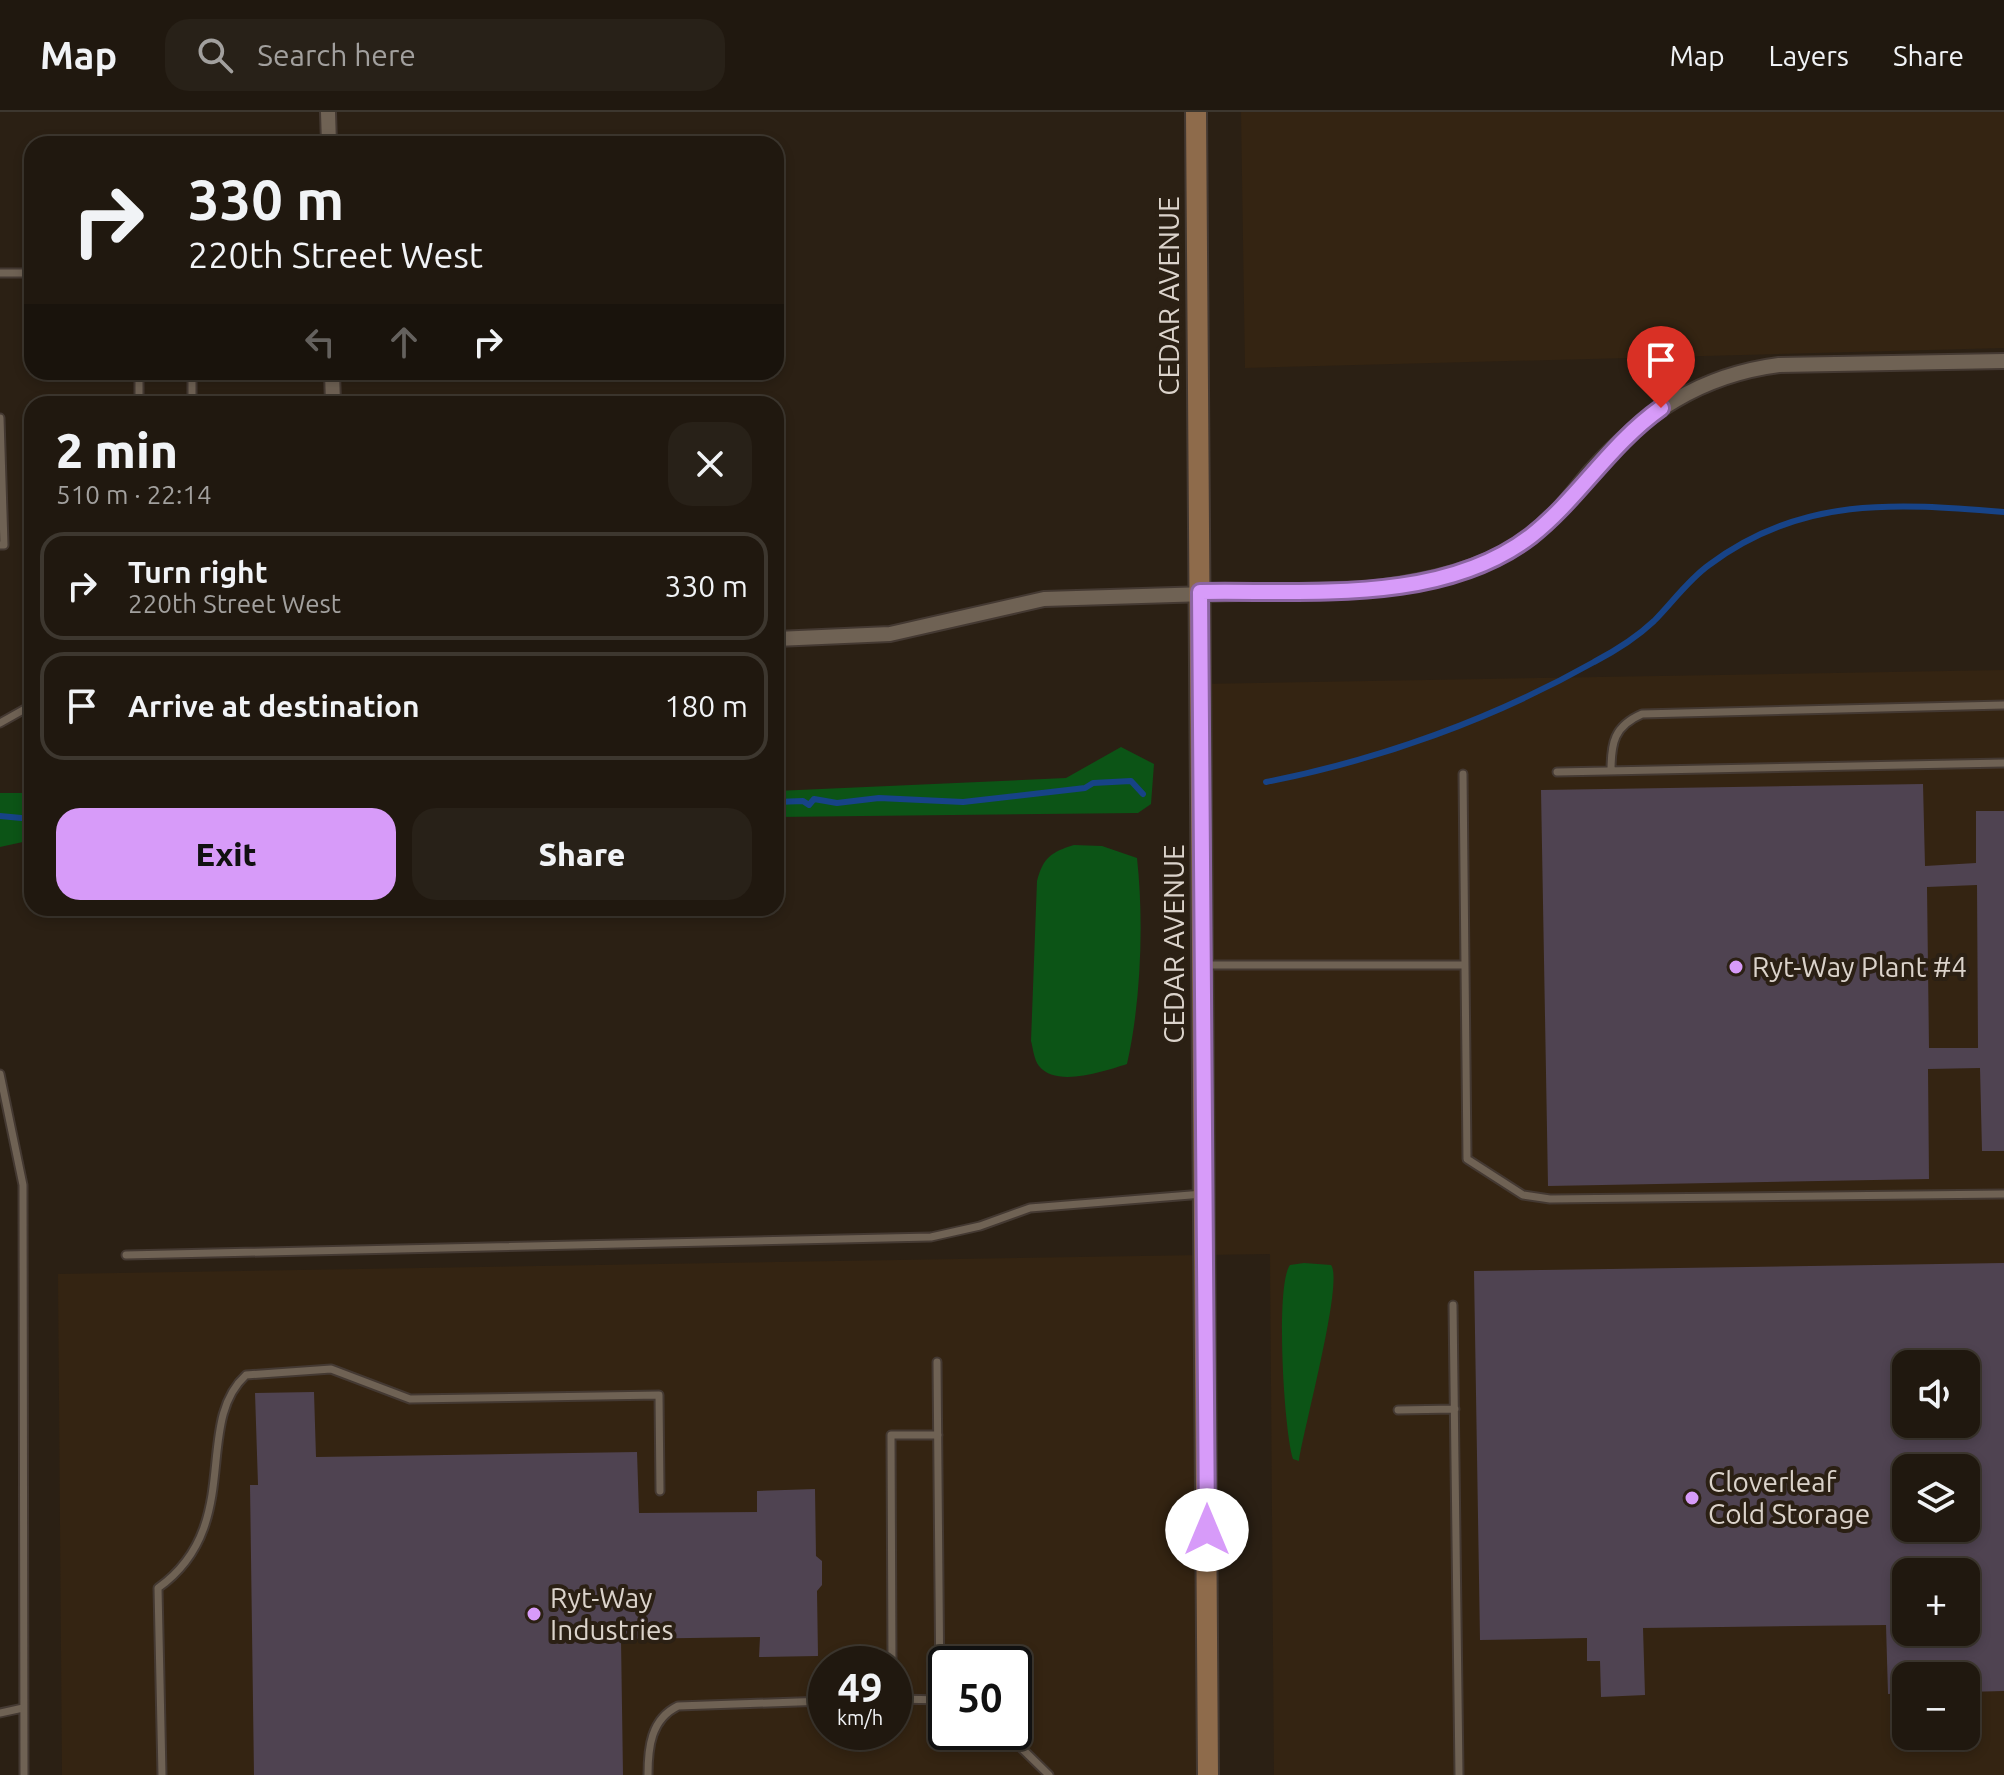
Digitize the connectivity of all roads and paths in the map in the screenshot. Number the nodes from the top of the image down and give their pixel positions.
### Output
1 (328, 112) edge
2 (1196, 112) edge
3 (329, 136) edge
4 (0, 273) edge
5 (24, 273) edge
6 (2004, 361) edge
7 (0, 418) edge
8 (0, 545) edge
9 (1200, 592) junction
10 (784, 639) edge
11 (2004, 705) edge
12 (24, 710) edge
13 (0, 723) edge
14 (2004, 763) edge
15 (1611, 771) junction
16 (1557, 772) dead end
17 (1463, 774) dead end
18 (1202, 965) junction
19 (1465, 965) junction
20 (0, 1074) edge
21 (1204, 1194) junction
22 (2004, 1194) edge
23 (126, 1255) dead end
24 (1453, 1305) dead end
25 (937, 1362) dead end
26 (1455, 1409) junction
27 (1398, 1410) dead end
28 (938, 1435) junction
29 (660, 1491) dead end
30 (892, 1646) edge
31 (942, 1646) edge
32 (808, 1702) edge
33 (23, 1708) junction
34 (0, 1713) edge
35 (1023, 1750) edge
36 (24, 1775) edge
37 (162, 1775) edge
38 (648, 1775) edge
39 (1049, 1775) edge
40 (1208, 1775) edge
41 (1459, 1775) edge

1 - 3 street
2 - 9 main road, CEDAR AVENUE
4 - 5 lane
6 - 9 street
7 - 8 lane
9 - 10 street
9 - 18 main road, CEDAR AVENUE
11 - 15 lane
12 - 13 lane
14 - 15 lane
15 - 16 lane
17 - 19 lane
18 - 19 lane
18 - 21 main road, CEDAR AVENUE
19 - 22 lane
20 - 33 lane
21 - 23 lane
21 - 40 main road, CEDAR AVENUE
24 - 26 lane
25 - 28 lane
26 - 27 lane
26 - 41 lane
28 - 30 lane
28 - 31 lane
29 - 37 lane
32 - 38 lane
33 - 34 lane
33 - 36 lane
35 - 39 lane

